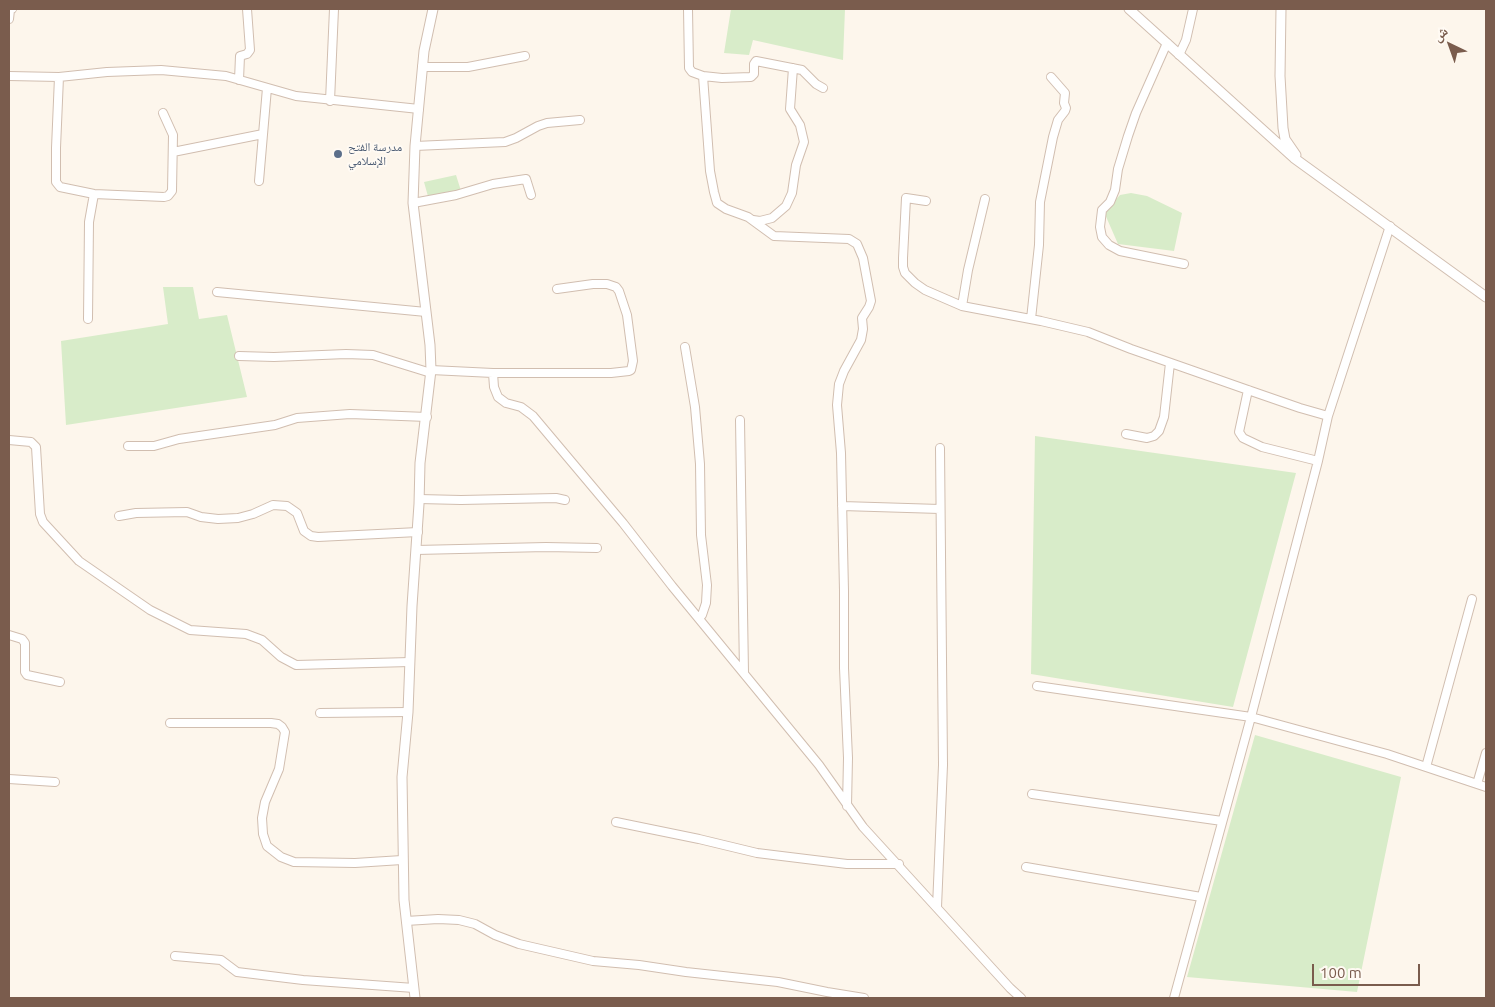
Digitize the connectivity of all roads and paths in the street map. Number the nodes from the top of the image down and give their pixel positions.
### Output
1 (11, 9) edge
2 (247, 9) edge
3 (334, 9) edge
4 (433, 9) edge
5 (688, 9) edge
6 (1129, 9) edge
7 (1193, 9) edge
8 (1281, 9) edge
9 (9, 20) edge
10 (1166, 43) junction
11 (1179, 55) junction
12 (525, 56) dead end
13 (422, 67) junction
14 (792, 68) junction
15 (9, 76) edge
16 (703, 76) junction
17 (59, 77) junction
18 (1051, 77) dead end
19 (239, 80) junction
20 (267, 88) junction
21 (823, 88) dead end
22 (330, 100) junction
23 (418, 109) junction
24 (163, 113) dead end
25 (580, 120) dead end
26 (263, 134) junction
27 (415, 146) junction
28 (173, 152) junction
29 (1302, 163) junction
30 (259, 181) dead end
31 (94, 194) junction
32 (531, 195) dead end
33 (986, 199) dead end
34 (926, 201) dead end
35 (413, 203) junction
36 (752, 220) junction
37 (1390, 226) junction
38 (1184, 264) dead end
39 (557, 289) dead end
40 (217, 292) dead end
41 (1486, 297) edge
42 (962, 306) junction
43 (426, 312) junction
44 (88, 319) dead end
45 (1031, 319) junction
46 (685, 347) dead end
47 (239, 356) dead end
48 (1170, 363) junction
49 (431, 372) junction
50 (493, 373) junction
51 (1248, 390) junction
52 (1328, 416) junction
53 (426, 417) junction
54 (740, 420) dead end
55 (1126, 434) dead end
56 (9, 440) edge
57 (128, 446) dead end
58 (940, 448) dead end
59 (1318, 461) junction
60 (419, 499) junction
61 (565, 500) dead end
62 (842, 506) junction
63 (940, 509) junction
64 (119, 516) dead end
65 (418, 532) junction
66 (597, 548) dead end
67 (416, 550) junction
68 (1472, 599) dead end
69 (699, 618) junction
70 (9, 636) edge
71 (410, 662) junction
72 (744, 674) junction
73 (60, 682) dead end
74 (1037, 686) dead end
75 (408, 712) junction
76 (320, 713) dead end
77 (1251, 717) junction
78 (170, 724) dead end
79 (1486, 752) edge
80 (1426, 767) junction
81 (9, 779) edge
82 (55, 782) dead end
83 (1477, 784) junction
84 (1486, 787) edge
85 (1032, 794) dead end
86 (847, 806) junction
87 (1222, 821) junction
88 (616, 822) dead end
89 (402, 860) junction
90 (899, 864) junction
91 (1026, 867) dead end
92 (1202, 897) junction
93 (937, 907) junction
94 (406, 921) junction
95 (175, 956) dead end
96 (414, 988) junction
97 (414, 998) edge
98 (864, 998) edge
99 (1021, 998) edge
100 (1174, 998) edge

1 - 9 street
2 - 19 street
3 - 22 street
4 - 13 street
5 - 16 street
6 - 10 street
7 - 11 street
8 - 29 street
10 - 11 street
10 - 38 street
11 - 29 street
12 - 13 street
13 - 23 street
14 - 16 street
14 - 21 street
14 - 36 street
15 - 17 street
16 - 36 street
17 - 19 street
17 - 31 street
18 - 45 street
19 - 20 street
20 - 22 street
20 - 26 street
22 - 23 street
23 - 27 street
24 - 28 street
25 - 27 street
26 - 28 street
26 - 30 street
27 - 35 street
28 - 31 street
29 - 37 street
31 - 44 street
32 - 35 street
33 - 42 street
34 - 42 street
35 - 43 street
36 - 62 street
37 - 41 street
37 - 52 street
39 - 50 street
40 - 43 street
42 - 45 street
43 - 49 street
45 - 48 street
46 - 69 street
47 - 49 street
48 - 51 street
48 - 55 street
49 - 50 street
49 - 53 street
50 - 69 street
51 - 52 street
51 - 59 street
52 - 59 street
53 - 57 street
53 - 60 street
54 - 72 street
56 - 71 street
58 - 63 street
59 - 77 street
60 - 61 street
60 - 65 street
62 - 63 street
62 - 86 street
63 - 93 street
64 - 65 street
65 - 67 street
66 - 67 street
67 - 71 street
68 - 80 street
69 - 72 street
70 - 73 street
71 - 75 street
72 - 86 street
74 - 77 street
75 - 76 street
75 - 89 street
77 - 80 street
77 - 87 street
78 - 89 street
79 - 83 street
80 - 83 street
81 - 82 street
83 - 84 street
85 - 87 street
86 - 90 street
87 - 92 street
88 - 90 street
89 - 94 street
90 - 93 street
91 - 92 street
92 - 100 street
93 - 99 street
94 - 96 street
94 - 98 street
95 - 96 street
96 - 97 street

